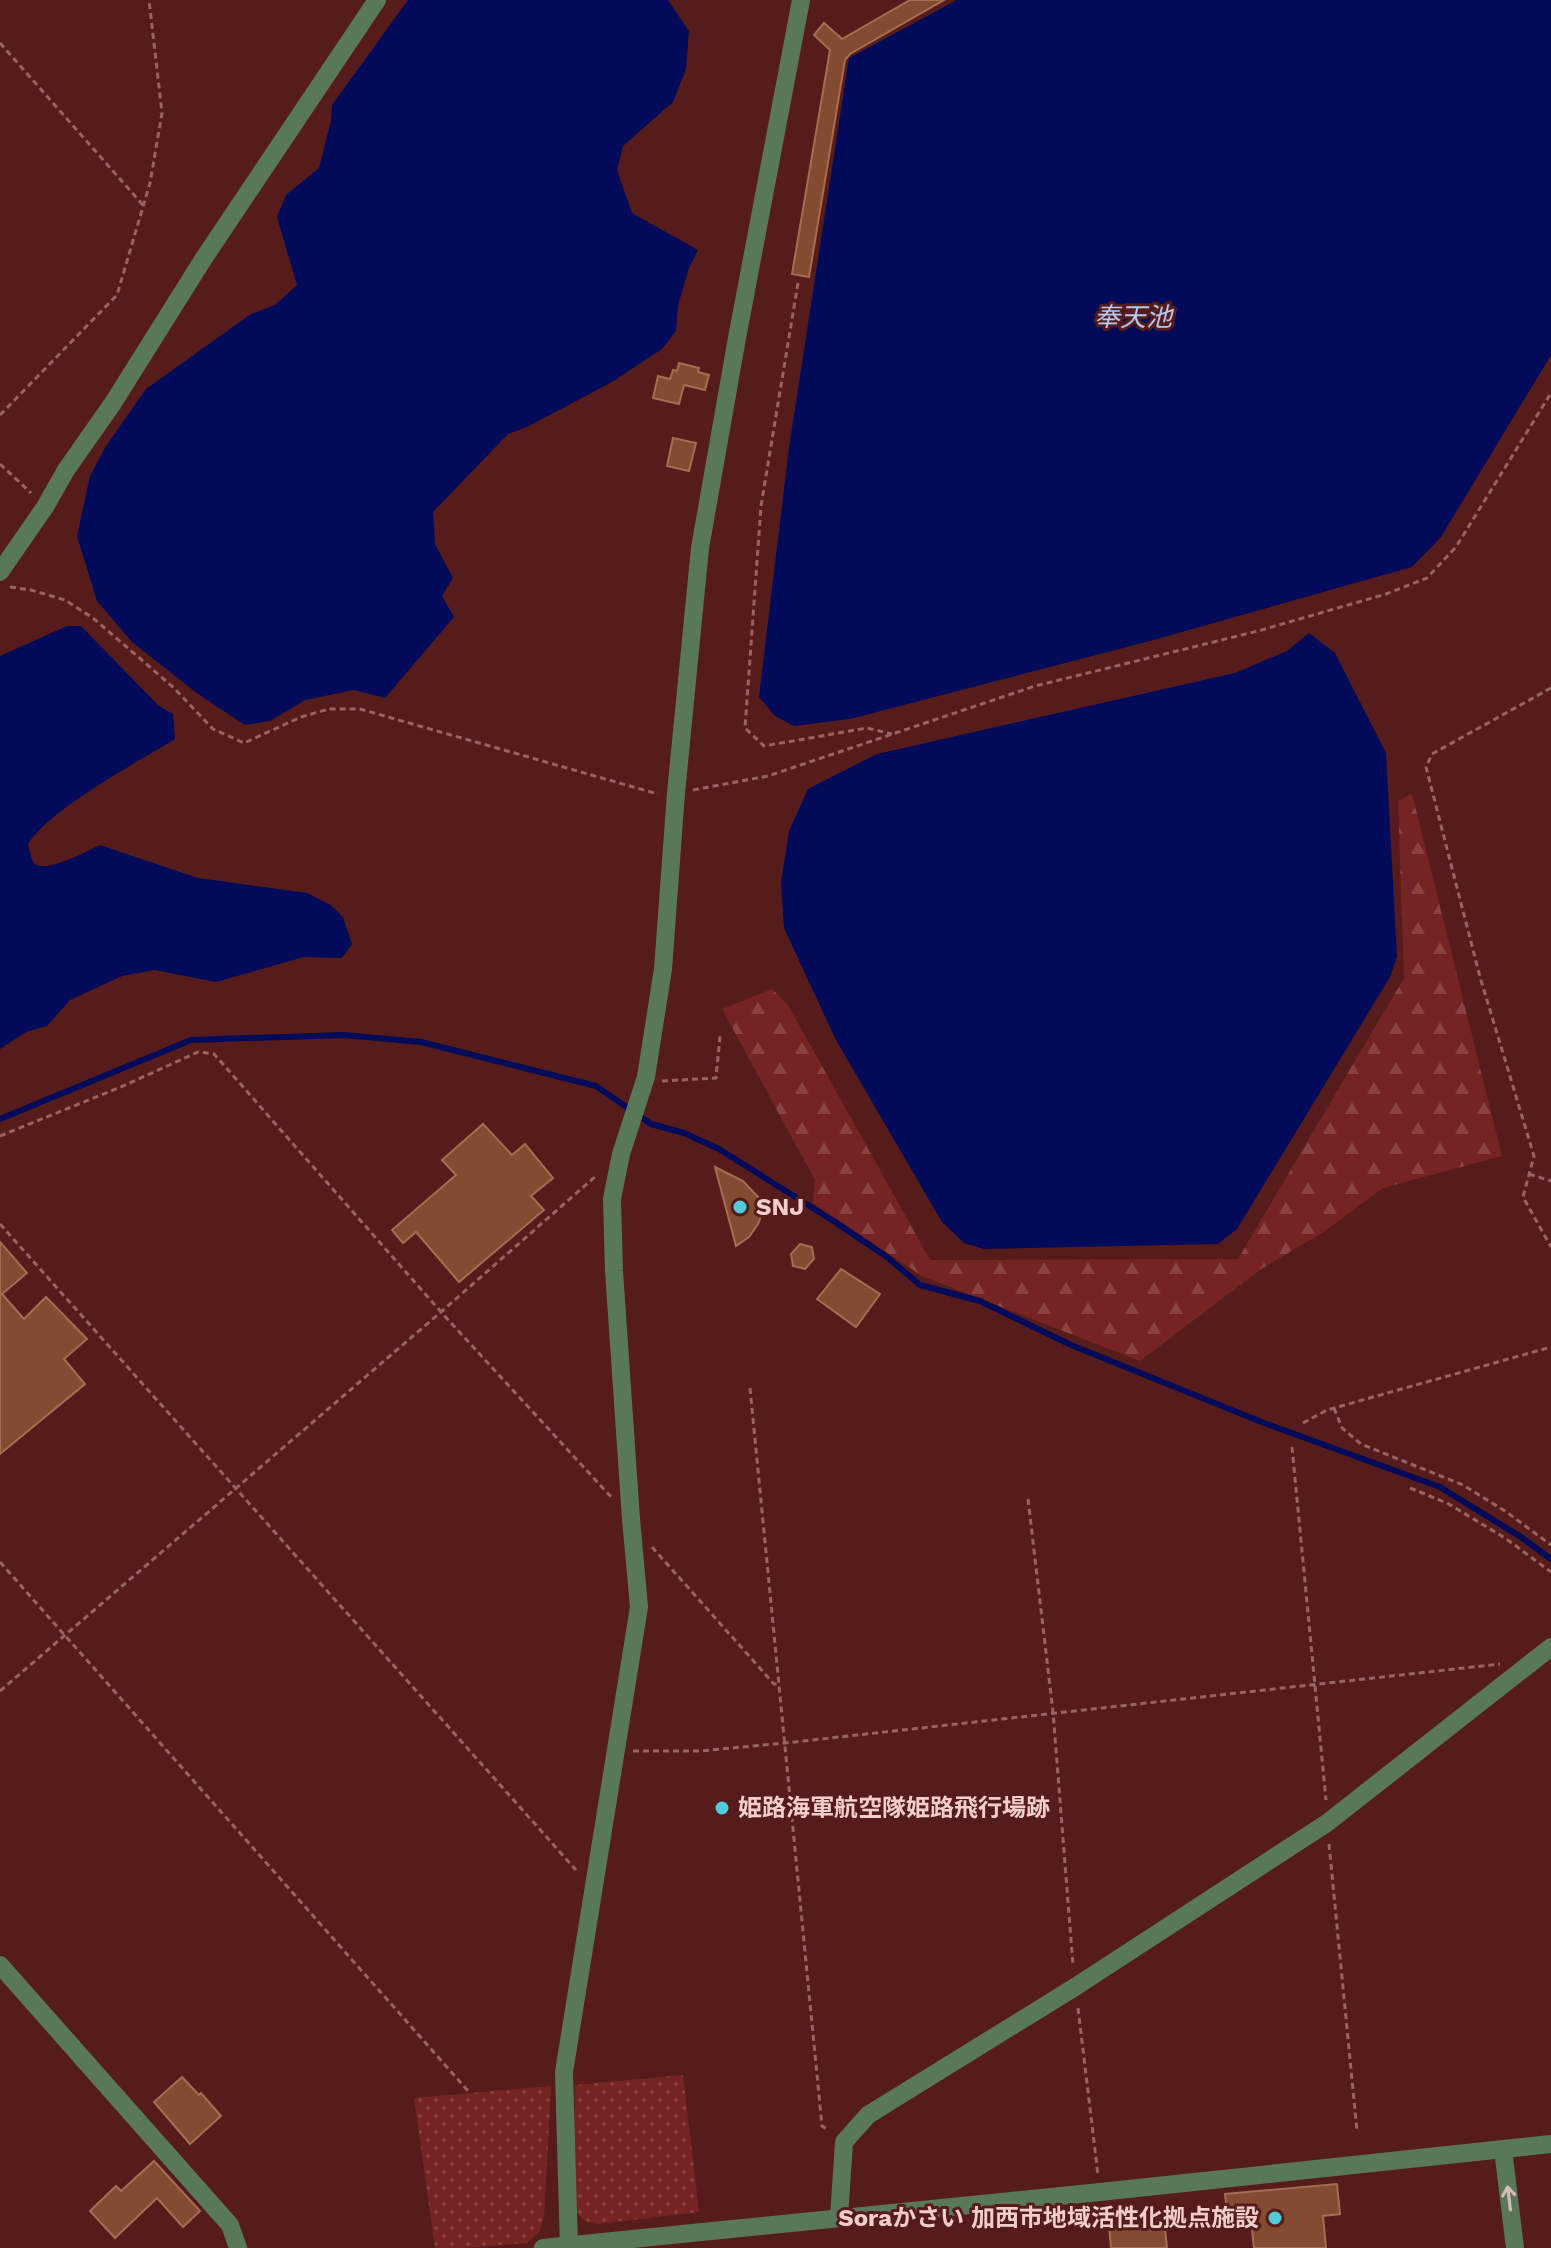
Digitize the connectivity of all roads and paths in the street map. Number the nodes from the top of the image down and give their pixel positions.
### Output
1 (149, 0) edge
2 (377, 0) edge
3 (801, 0) edge
4 (0, 43) edge
5 (144, 206) junction
6 (798, 283) dead end
7 (1551, 393) edge
8 (0, 415) edge
9 (0, 464) edge
10 (45, 507) junction
11 (0, 572) edge
12 (0, 586) edge
13 (1551, 688) edge
14 (892, 734) junction
15 (676, 793) junction
16 (720, 1036) dead end
17 (658, 1081) dead end
18 (0, 1136) edge
19 (598, 1174) dead end
20 (1529, 1174) junction
21 (1551, 1181) edge
22 (0, 1224) edge
23 (1551, 1247) edge
24 (441, 1312) junction
25 (1551, 1347) edge
26 (750, 1388) dead end
27 (1334, 1408) junction
28 (1303, 1423) dead end
29 (1292, 1447) dead end
30 (234, 1488) junction
31 (1410, 1488) dead end
32 (1028, 1499) dead end
33 (631, 1527) junction
34 (1551, 1545) edge
35 (0, 1562) edge
36 (1551, 1572) edge
37 (65, 1635) junction
38 (1551, 1647) edge
39 (1521, 1671) junction
40 (779, 1684) junction
41 (1314, 1684) junction
42 (0, 1691) edge
43 (1053, 1712) junction
44 (785, 1743) junction
45 (617, 1751) junction
46 (1327, 1823) junction
47 (592, 1888) junction
48 (0, 1965) edge
49 (1075, 1987) junction
50 (469, 2092) dead end
51 (1357, 2131) dead end
52 (844, 2142) junction
53 (1551, 2144) edge
54 (1503, 2149) junction
55 (1100, 2192) junction
56 (839, 2217) junction
57 (569, 2247) edge
58 (238, 2248) edge
59 (543, 2248) edge
60 (1515, 2248) edge

1 - 5 path
2 - 10 street
3 - 15 street
4 - 5 path
5 - 8 path
6 - 14 path
7 - 14 path
9 - 10 path
10 - 11 street
12 - 15 path
13 - 20 path
14 - 15 path
15 - 33 street
16 - 17 path
18 - 24 path
19 - 24 path
20 - 21 path
20 - 23 path
22 - 30 path
24 - 30 path
24 - 33 path
25 - 27 path
26 - 40 path
27 - 28 path
27 - 34 path
29 - 41 path
30 - 37 path
30 - 47 path
31 - 36 path
32 - 43 path
33 - 40 path
33 - 45 street
35 - 37 path
37 - 42 path
37 - 50 path
38 - 39 street
39 - 41 path
39 - 46 street
40 - 44 path
41 - 43 path
41 - 46 path
43 - 44 path
43 - 49 path
44 - 45 path
44 - 52 path
45 - 47 street
46 - 49 street
46 - 51 path
47 - 57 street
48 - 58 street
49 - 52 street
49 - 55 path
52 - 56 street
53 - 54 street
54 - 55 street
60 -> 54 street
55 - 56 street
56 - 57 street
57 - 59 street

